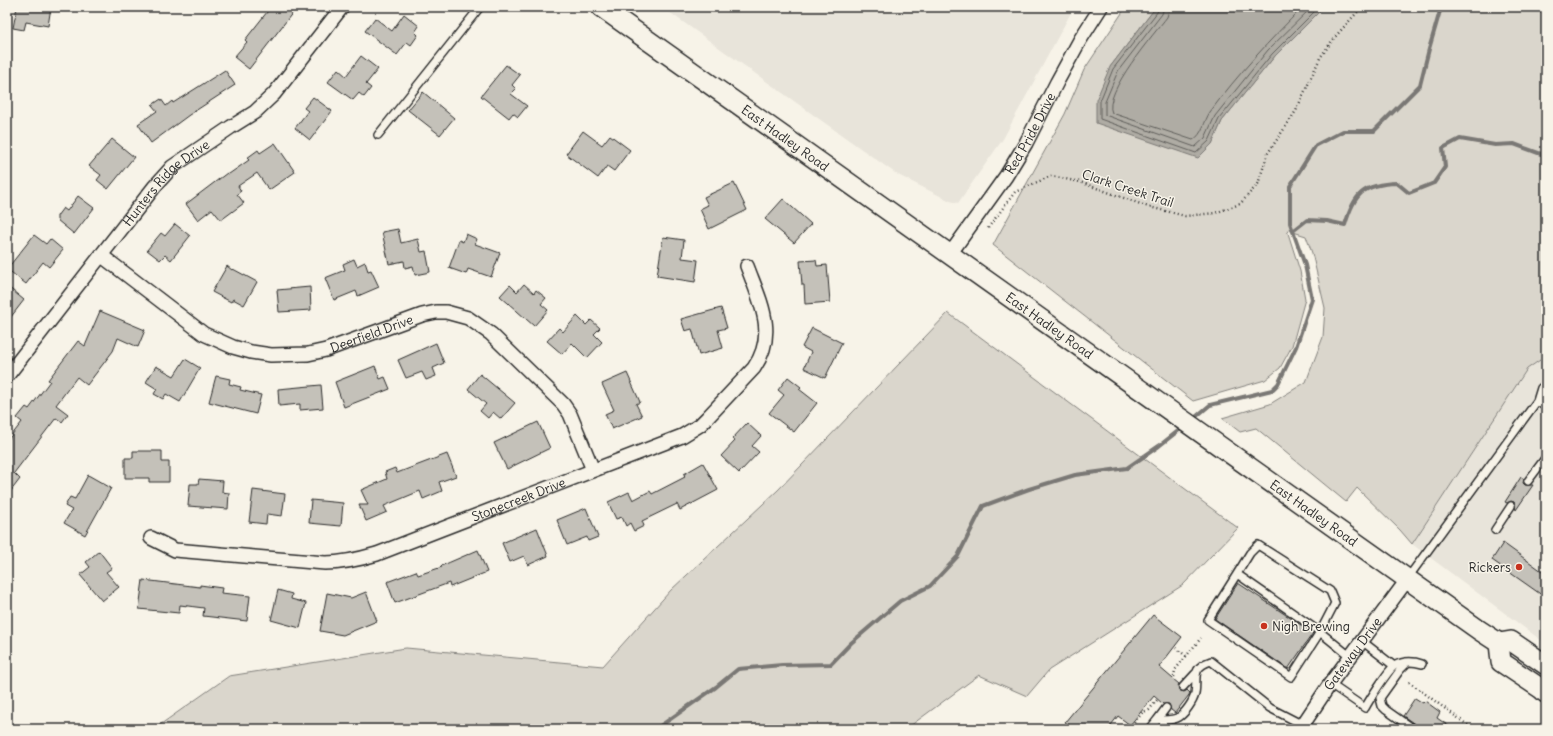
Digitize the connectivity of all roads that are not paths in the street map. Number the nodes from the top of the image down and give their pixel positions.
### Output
1 (342, 7) edge
2 (480, 7) edge
3 (601, 7) edge
4 (1101, 7) edge
5 (378, 135) dead end
6 (950, 254) junction
7 (102, 256) junction
8 (747, 266) dead end
9 (7, 376) edge
10 (1546, 385) edge
11 (1537, 401) junction
12 (1546, 407) edge
13 (1546, 457) edge
14 (593, 470) junction
15 (1528, 482) dead end
16 (1511, 506) dead end
17 (1495, 530) dead end
18 (151, 538) dead end
19 (1237, 574) junction
20 (1407, 580) junction
21 (1320, 632) junction
22 (1362, 641) junction
23 (1499, 644) junction
24 (1351, 657) junction
25 (1408, 662) junction
26 (1422, 664) dead end
27 (1546, 665) edge
28 (1394, 666) junction
29 (1195, 673) junction
30 (1330, 684) junction
31 (1184, 687) dead end
32 (1546, 692) edge
33 (1166, 708) dead end
34 (1157, 720) junction
35 (1301, 727) edge
36 (1150, 729) edge
37 (1413, 729) edge

1 - 7 street, Hunters Ridge Drive
2 - 5 lane
3 - 6 street, East Hadley Road
4 - 6 street, Red Pride Drive
6 - 20 street, East Hadley Road
7 - 9 street, Hunters Ridge Drive
7 - 14 street, Deerfield Drive
8 - 14 street, Stonecreek Drive
10 - 11 lane
11 - 12 lane
11 - 20 lane
13 - 15 lane
14 - 18 street, Stonecreek Drive
16 - 17 lane
19 - 21 lane
19 - 21 lane
19 - 21 lane
20 - 22 street, Gateway Drive
20 - 23 street, East Hadley Road
21 - 24 lane
22 - 24 street, Gateway Drive
22 - 28 lane
23 - 27 street
23 - 32 street
24 - 30 street, Gateway Drive
25 - 26 lane
25 - 28 lane
25 - 37 lane
28 - 30 lane
29 - 31 lane
29 - 34 lane
29 - 35 lane
30 - 35 street, Gateway Drive
33 - 34 lane
34 - 36 lane

